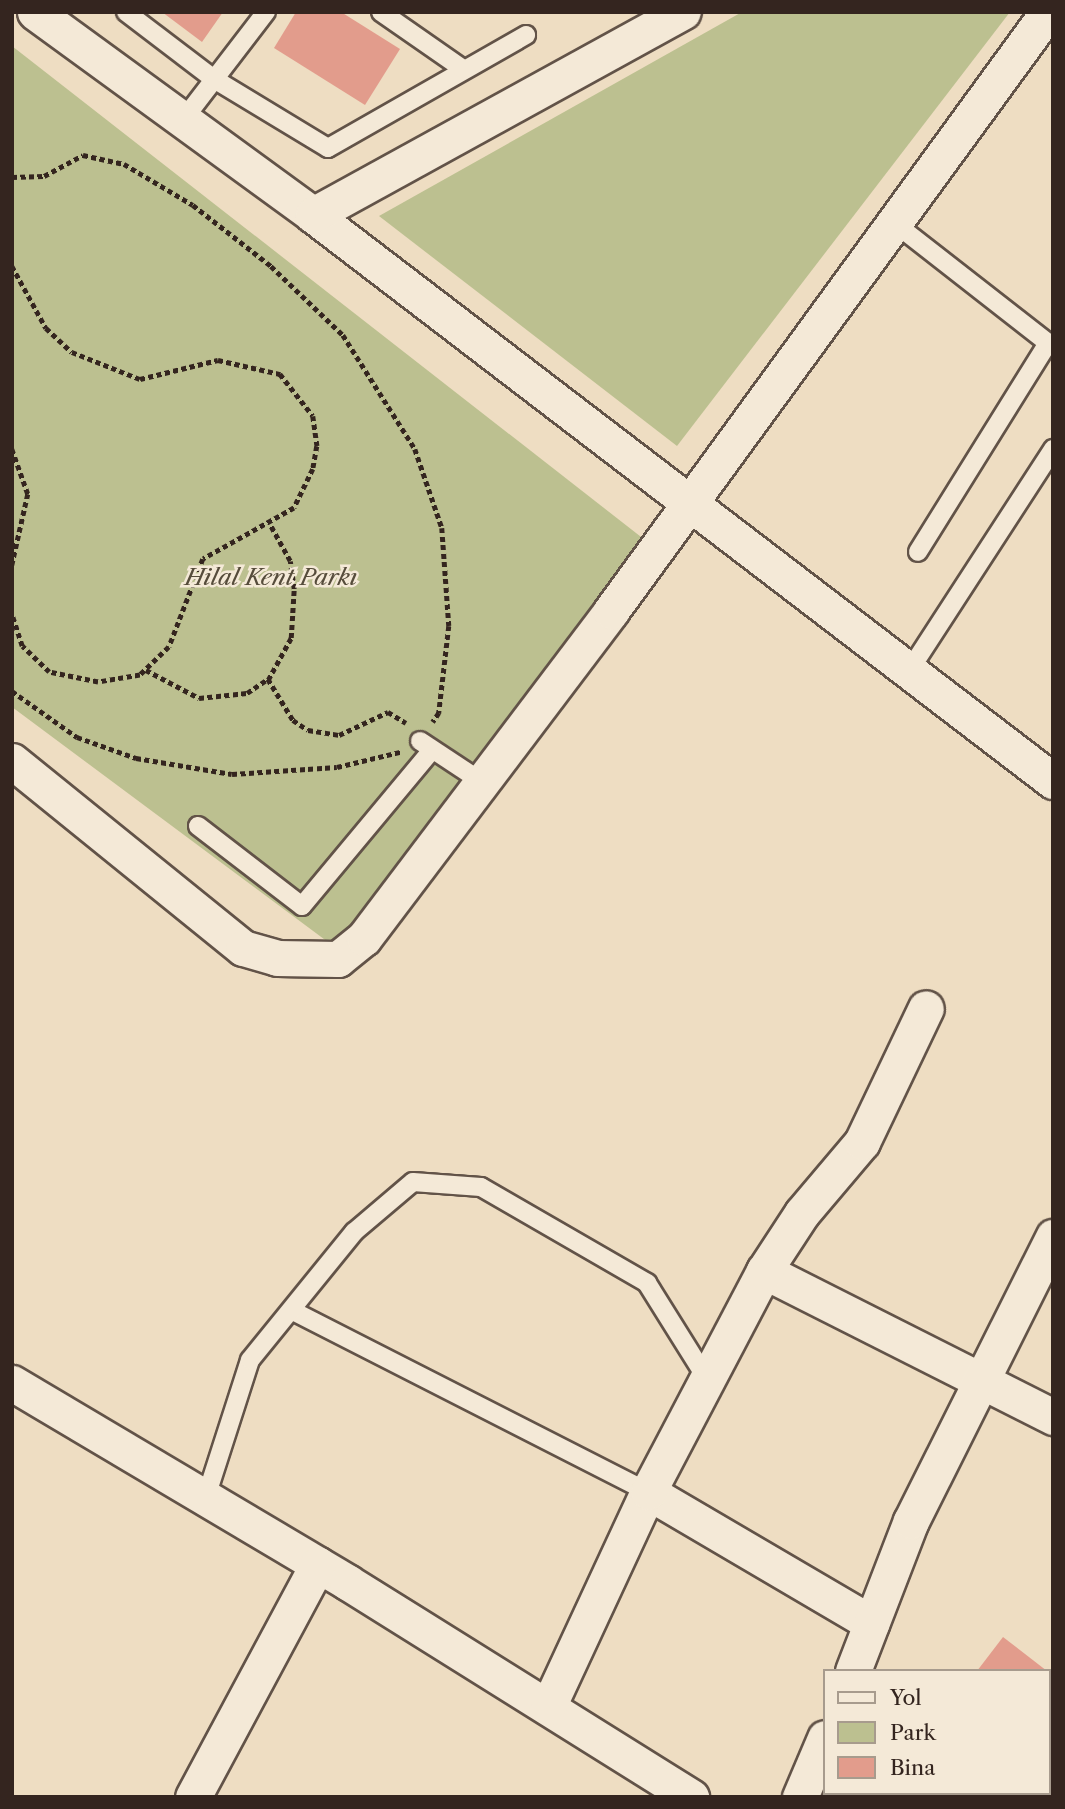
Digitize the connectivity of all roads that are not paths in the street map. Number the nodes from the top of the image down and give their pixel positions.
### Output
1 (35, 12) edge
2 (126, 12) edge
3 (266, 12) edge
4 (381, 12) edge
5 (683, 12) edge
6 (1048, 12) edge
7 (526, 35) dead end
8 (463, 69) junction
9 (214, 79) junction
10 (183, 120) junction
11 (313, 215) junction
12 (897, 225) junction
13 (1053, 449) edge
14 (689, 502) junction
15 (918, 552) dead end
16 (909, 671) junction
17 (12, 761) edge
18 (1053, 781) edge
19 (482, 782) junction
20 (198, 826) dead end
21 (926, 1008) dead end
22 (1053, 1237) edge
23 (764, 1271) junction
24 (293, 1311) junction
25 (707, 1379) junction
26 (979, 1379) junction
27 (12, 1383) edge
28 (1053, 1418) edge
29 (648, 1492) junction
30 (206, 1497) junction
31 (317, 1564) junction
32 (871, 1623) junction
33 (854, 1669) edge
34 (548, 1707) junction
35 (824, 1740) edge
36 (193, 1797) edge
37 (691, 1797) edge
38 (800, 1797) edge

1 - 10 street
2 - 9 lane
3 - 9 lane
4 - 8 lane
5 - 11 street
6 - 12 street
7 - 8 lane
8 - 9 lane
9 - 10 lane
10 - 11 street
11 - 14 street
12 - 14 street
12 - 15 lane
13 - 16 lane
14 - 16 street
14 - 19 street
16 - 18 street
17 - 19 street
19 - 20 lane
21 - 23 street
22 - 26 street
23 - 25 street
23 - 26 street
24 - 25 lane
24 - 29 lane
24 - 30 lane
25 - 29 street
26 - 28 street
26 - 32 street
27 - 30 street
29 - 32 street
29 - 34 street
30 - 31 street
31 - 34 street
31 - 36 street
32 - 33 street
34 - 37 street
35 - 38 street

